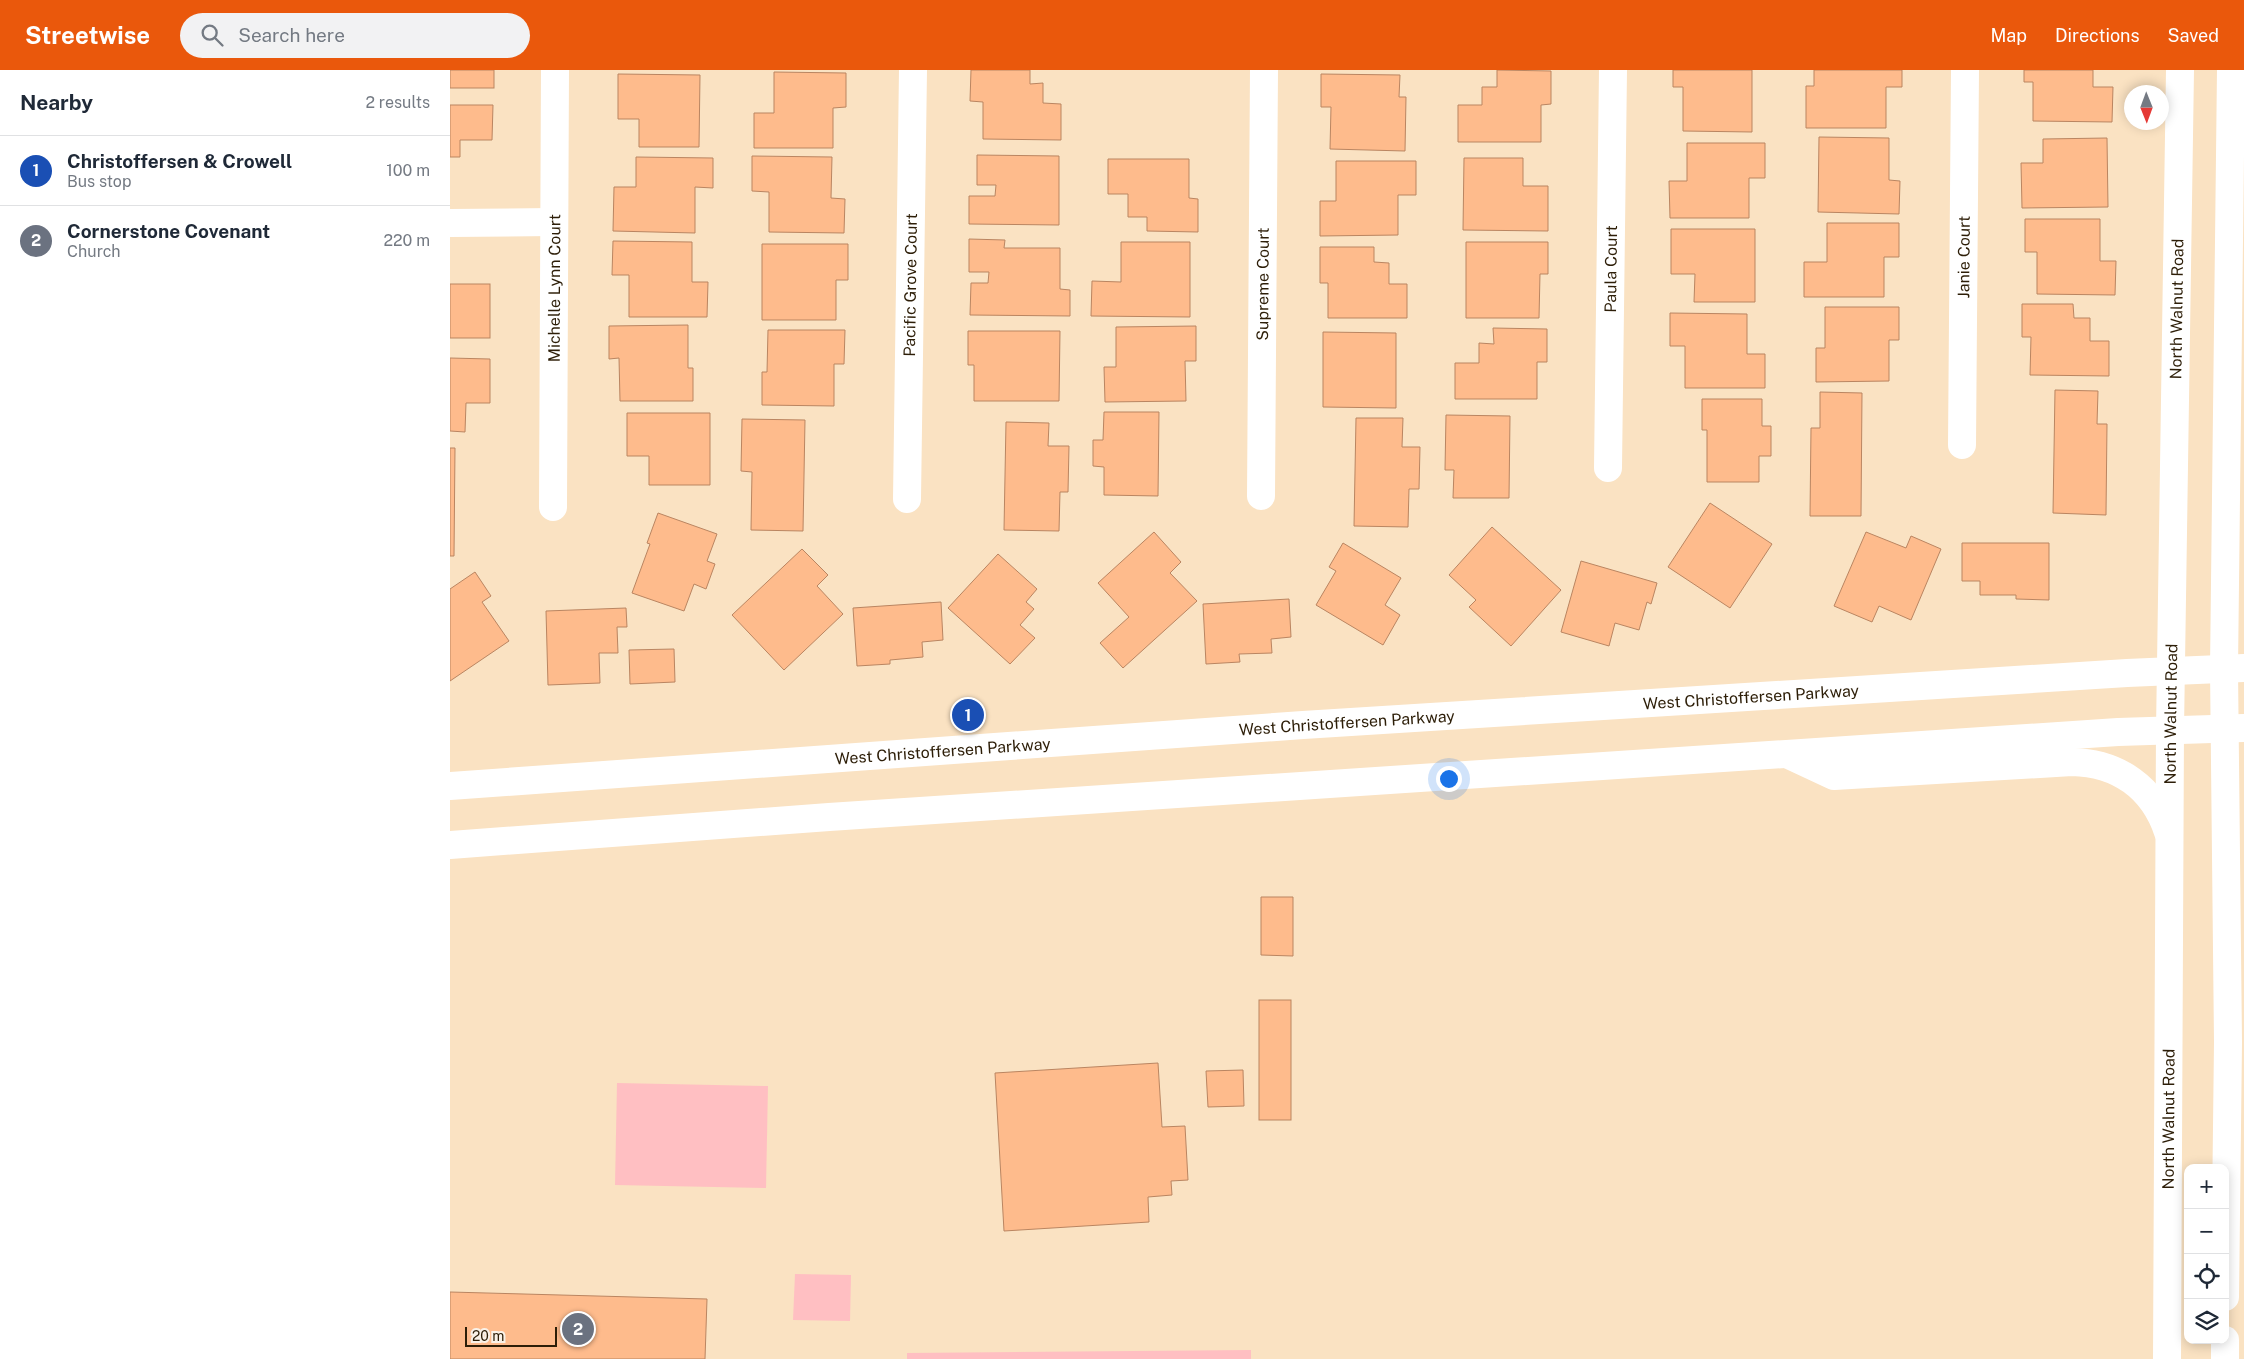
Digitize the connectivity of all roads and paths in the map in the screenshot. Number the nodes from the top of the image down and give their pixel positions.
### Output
1 (554, 70) edge
2 (913, 70) edge
3 (1264, 70) edge
4 (1613, 70) edge
5 (1965, 70) edge
6 (2180, 70) edge
7 (2231, 70) edge
8 (450, 222) edge
9 (553, 222) junction
10 (1962, 445) dead end
11 (1608, 468) dead end
12 (1261, 496) dead end
13 (907, 499) dead end
14 (553, 507) dead end
15 (2234, 668) edge
16 (2171, 671) junction
17 (2234, 728) edge
18 (2170, 730) junction
19 (1788, 754) junction
20 (450, 786) edge
21 (2171, 843) junction
22 (450, 845) edge
23 (2244, 1002) edge
24 (2228, 1042) junction
25 (2226, 1254) edge
26 (2225, 1344) edge
27 (2167, 1359) edge
28 (2224, 1359) edge

1 - 9 street, Michelle Lynn Court
2 - 13 street, Pacific Grove Court
3 - 12 street, Supreme Court
4 - 11 street, Paula Court
5 - 10 street, Janie Court
6 - 16 street, North Walnut Road
7 - 15 street
8 - 9 street
9 - 14 street, Michelle Lynn Court
15 - 16 street, West Christoffersen Parkway
15 - 17 street
16 - 18 street, North Walnut Road
16 - 20 street, West Christoffersen Parkway
17 - 18 street
17 - 24 street
18 - 19 street
18 - 21 street, North Walnut Road
19 - 21 street
19 - 22 street
21 - 27 street, North Walnut Road
23 - 24 street
24 - 25 street
26 - 28 street

